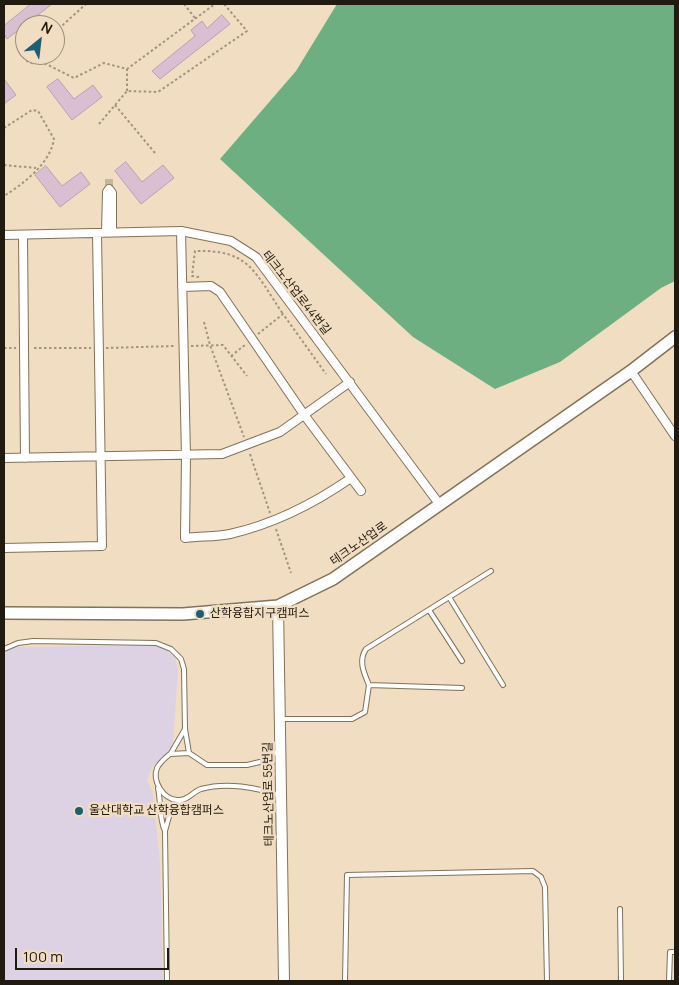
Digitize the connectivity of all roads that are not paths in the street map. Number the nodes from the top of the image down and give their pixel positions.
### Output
1 (181, 231) junction
2 (97, 233) junction
3 (23, 234) junction
4 (4, 235) edge
5 (182, 287) junction
6 (675, 337) edge
7 (631, 371) junction
8 (350, 382) junction
9 (305, 416) junction
10 (675, 436) edge
11 (99, 456) junction
12 (186, 456) junction
13 (4, 458) edge
14 (25, 458) junction
15 (351, 478) junction
16 (361, 491) dead end
17 (440, 505) junction
18 (4, 548) edge
19 (491, 571) dead end
20 (449, 597) junction
21 (278, 606) junction
22 (429, 610) junction
23 (4, 613) edge
24 (4, 649) edge
25 (462, 661) dead end
26 (369, 685) junction
27 (503, 685) dead end
28 (462, 688) dead end
29 (280, 719) junction
30 (185, 729) junction
31 (281, 748) junction
32 (189, 753) junction
33 (170, 754) junction
34 (158, 786) junction
35 (281, 797) junction
36 (182, 800) junction
37 (165, 832) junction
38 (620, 908) dead end
39 (675, 952) edge
40 (547, 980) edge
41 (167, 981) edge
42 (284, 981) edge
43 (345, 981) edge
44 (621, 981) edge
45 (669, 981) edge

1 - 2 street, 테크노산업로44번길
1 - 5 street
1 - 8 street, 테크노산업로44번길
2 - 3 street, 테크노산업로44번길
2 - 11 street
3 - 4 street, 테크노산업로44번길
3 - 14 street
5 - 9 street
5 - 12 street
6 - 7 main road, 테크노산업로
7 - 10 street
7 - 17 main road, 테크노산업로
8 - 9 street
8 - 17 street, 테크노산업로44번길
9 - 12 street
9 - 15 street
11 - 12 street
11 - 14 street
11 - 18 street
12 - 15 street
13 - 14 street
15 - 16 street
17 - 21 main road, 테크노산업로
19 - 20 lane
20 - 22 lane
20 - 27 lane
21 - 23 main road, 테크노산업로
21 - 29 street, 테크노산업로 55번길
22 - 25 lane
22 - 26 lane
24 - 30 lane
26 - 28 lane
26 - 29 lane
29 - 31 street, 테크노산업로 55번길
30 - 32 lane
30 - 33 lane
31 - 32 lane
31 - 35 street, 테크노산업로 55번길
32 - 33 lane
33 - 34 lane
34 - 36 lane
34 - 37 lane
35 - 36 lane
35 - 42 street, 테크노산업로 55번길
36 - 37 lane
37 - 41 lane
38 - 44 lane
39 - 45 lane
40 - 43 lane

